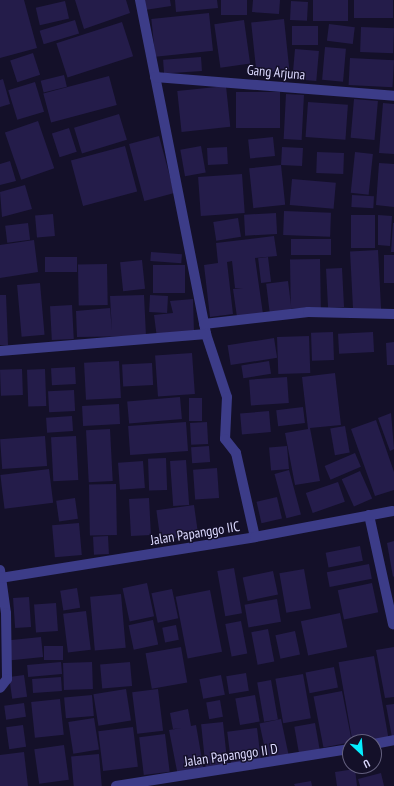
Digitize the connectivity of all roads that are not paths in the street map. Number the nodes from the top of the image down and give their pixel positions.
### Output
1 (140, 0) edge
2 (156, 77) junction
3 (394, 96) edge
4 (394, 314) edge
5 (205, 329) junction
6 (0, 351) edge
7 (393, 511) dead end
8 (369, 515) junction
9 (256, 537) junction
10 (0, 575) edge
11 (393, 624) dead end
12 (0, 688) edge
13 (394, 740) edge
14 (382, 742) edge
15 (342, 750) edge
16 (116, 786) edge

1 - 2 street
2 - 3 street, Gang Arjuna
2 - 5 street
4 - 5 street
5 - 6 street
5 - 9 street
7 - 8 street, Jalan Papanggo IIC
8 - 9 street, Jalan Papanggo IIC
8 - 11 street
9 - 10 street, Jalan Papanggo IIC
10 - 12 street
13 - 14 street
15 - 16 street, Jalan Papanggo II D

